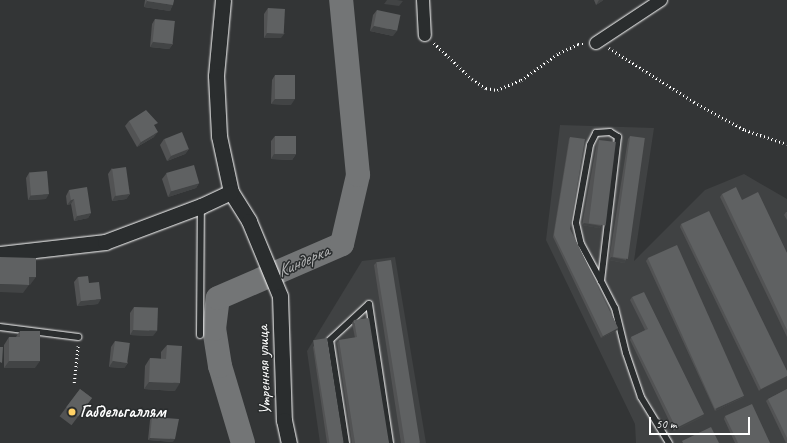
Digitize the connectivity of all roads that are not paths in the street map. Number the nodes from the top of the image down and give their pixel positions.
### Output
1 (223, 0) edge
2 (423, 0) edge
3 (661, 0) edge
4 (425, 34) road end
5 (596, 43) road end
6 (231, 192) junction
7 (200, 206) junction
8 (0, 254) edge
9 (601, 281) junction
10 (0, 326) edge
11 (200, 335) dead end
12 (78, 338) road end
13 (289, 443) edge
14 (346, 443) edge
15 (390, 443) edge
16 (669, 443) edge

1 - 6 street, Утренняя улица
2 - 4 street
3 - 5 street
6 - 7 street
6 - 13 street, Утренняя улица
7 - 8 street
7 - 11 lane
9 - 9 lane
9 - 16 lane
10 - 12 lane
14 - 15 lane

